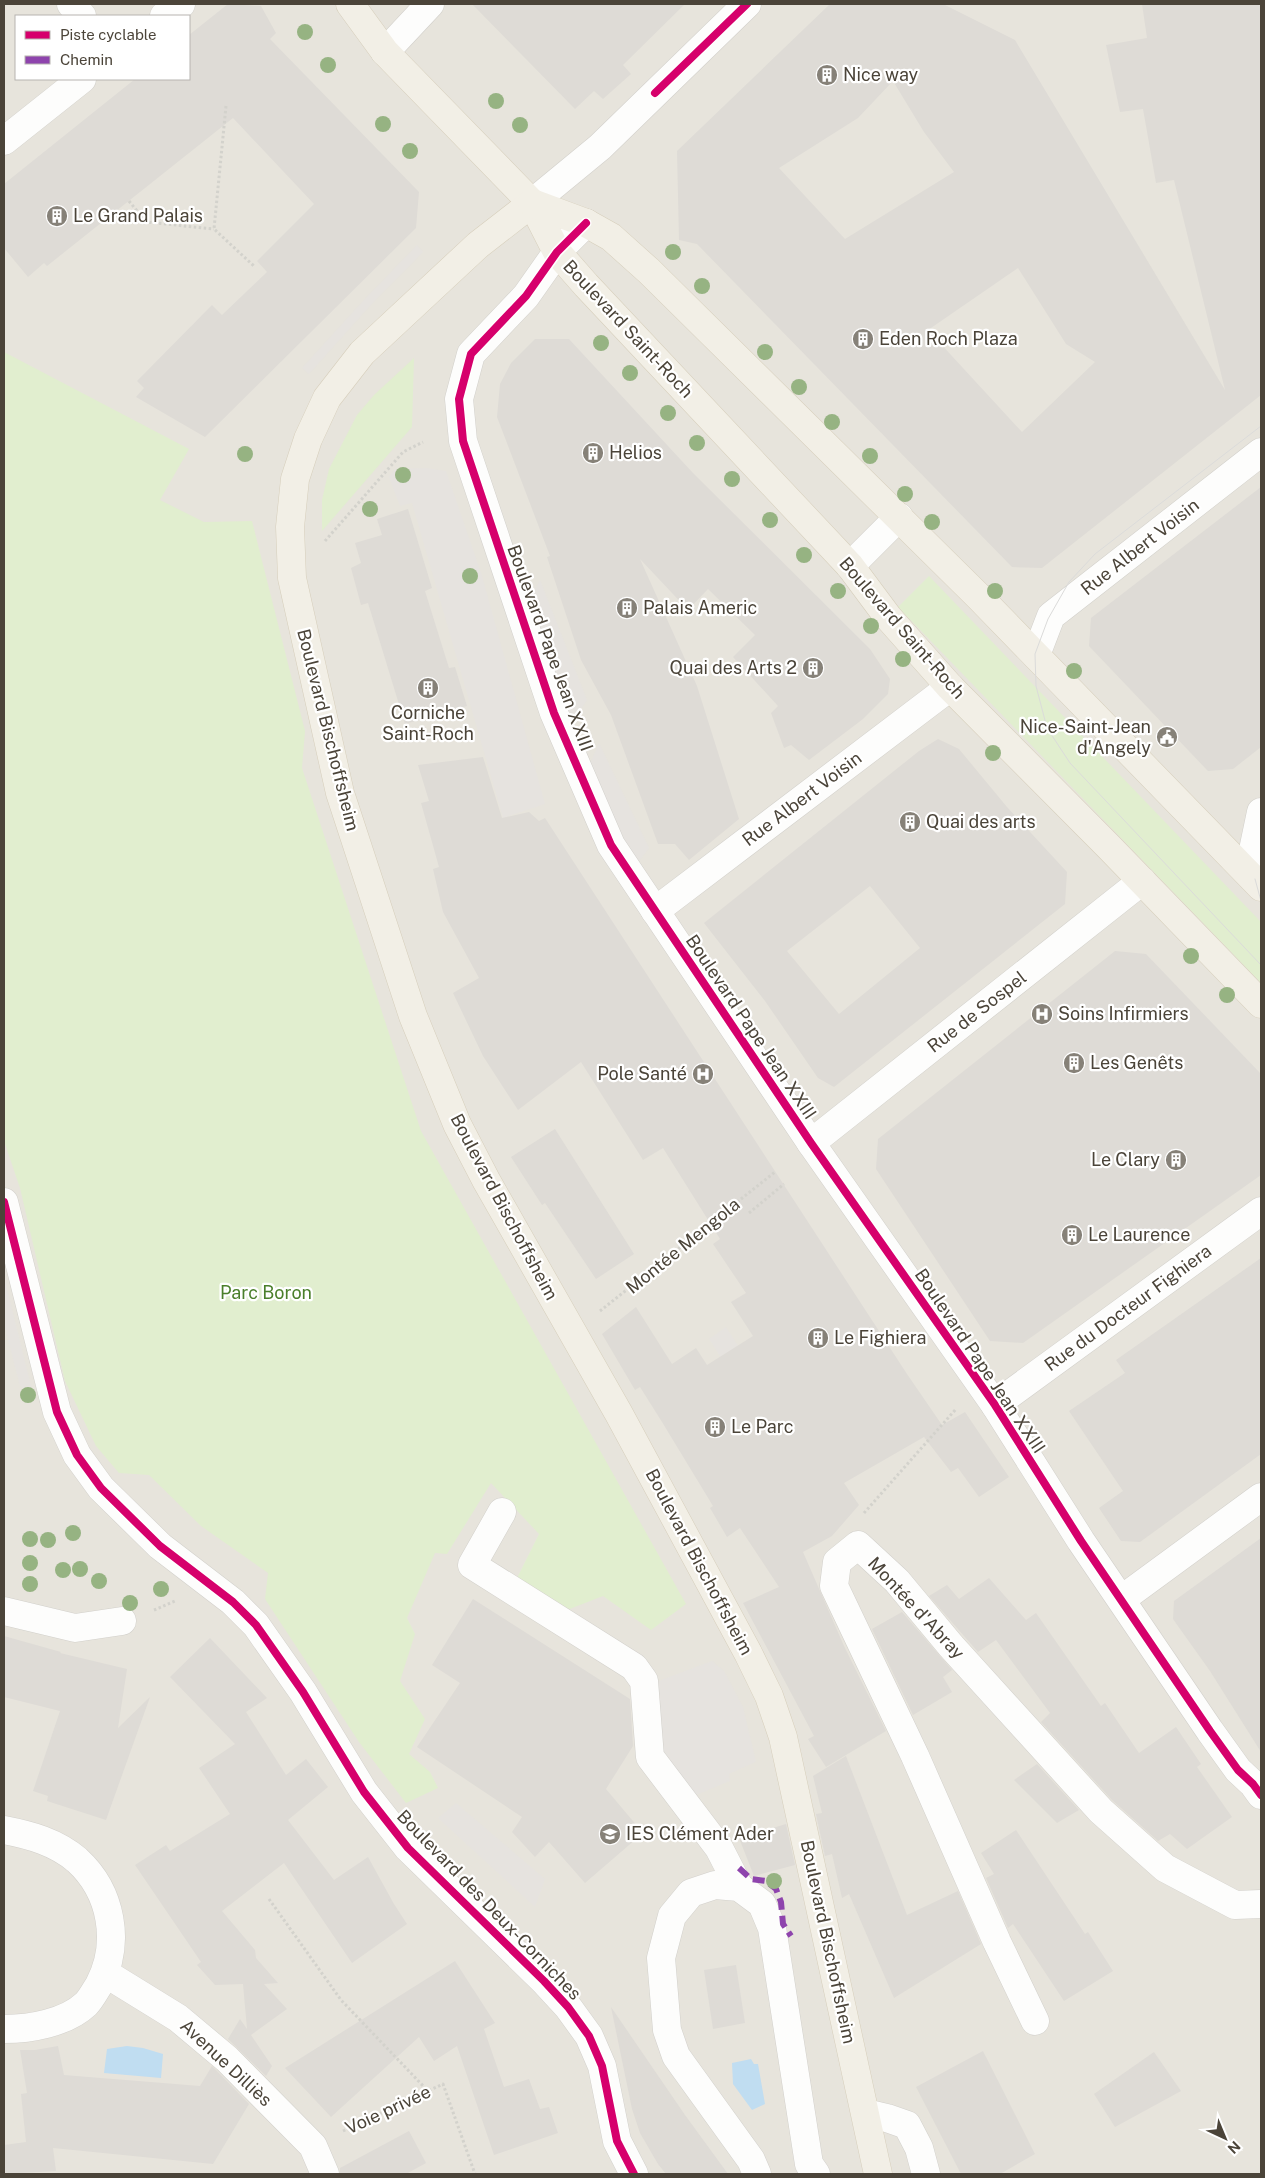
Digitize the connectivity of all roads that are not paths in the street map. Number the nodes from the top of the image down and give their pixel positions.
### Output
1 (72, 4) edge
2 (181, 4) edge
3 (350, 4) edge
4 (430, 4) edge
5 (747, 4) edge
6 (81, 15) edge
7 (165, 15) edge
8 (385, 52) junction
9 (81, 80) edge
10 (4, 141) edge
11 (532, 203) junction
12 (586, 223) junction
13 (557, 252) junction
14 (1261, 452) edge
15 (899, 517) junction
16 (850, 566) junction
17 (1036, 655) junction
18 (950, 686) junction
19 (1261, 812) edge
20 (1142, 881) junction
21 (1258, 883) edge
22 (655, 911) junction
23 (1261, 1004) edge
24 (811, 1143) junction
25 (4, 1202) edge
26 (1261, 1211) edge
27 (987, 1394) junction
28 (1261, 1497) edge
29 (502, 1512) dead end
30 (1122, 1599) junction
31 (4, 1611) edge
32 (122, 1621) dead end
33 (1259, 1786) edge
34 (4, 1830) edge
35 (739, 1887) junction
36 (1261, 1904) edge
37 (105, 1974) junction
38 (1035, 2021) dead end
39 (4, 2030) edge
40 (866, 2113) junction
41 (325, 2174) edge
42 (634, 2174) edge
43 (758, 2174) edge
44 (816, 2174) edge
45 (878, 2174) edge
46 (926, 2174) edge

1 - 6 street
2 - 7 street
3 - 8 main road
4 - 8 street
5 - 11 street
8 - 11 main road
9 - 10 street
11 - 12 main road
11 - 13 main road, Boulevard Saint-Roch
11 - 40 main road, Boulevard Bischoffsheim
12 - 13 street, Boulevard Pape Jean XXIII
12 - 15 main road
13 - 16 main road, Boulevard Saint-Roch
13 - 22 street, Boulevard Pape Jean XXIII
14 - 17 street, Rue Albert Voisin
15 - 16 street
15 - 17 main road
16 - 18 main road, Boulevard Saint-Roch
17 - 21 main road
18 - 20 main road, Boulevard Saint-Roch
18 - 22 street, Rue Albert Voisin
19 - 21 street
20 - 23 main road, Boulevard Saint-Roch
20 - 24 street, Rue de Sospel
22 - 24 street, Boulevard Pape Jean XXIII
24 - 27 street, Boulevard Pape Jean XXIII
25 - 42 street, Boulevard des Deux-Corniches
26 - 27 street, Rue du Docteur Fighiera
27 - 30 street, Boulevard Pape Jean XXIII
28 - 30 street
29 - 35 street
30 - 33 street, Boulevard Pape Jean XXIII
31 - 32 street
34 - 37 street
35 - 43 street
35 - 44 street
36 - 38 street, Montée d'Abray
37 - 39 street
37 - 41 street, Avenue Dilliès
40 - 45 main road, Boulevard Bischoffsheim
40 - 46 street

